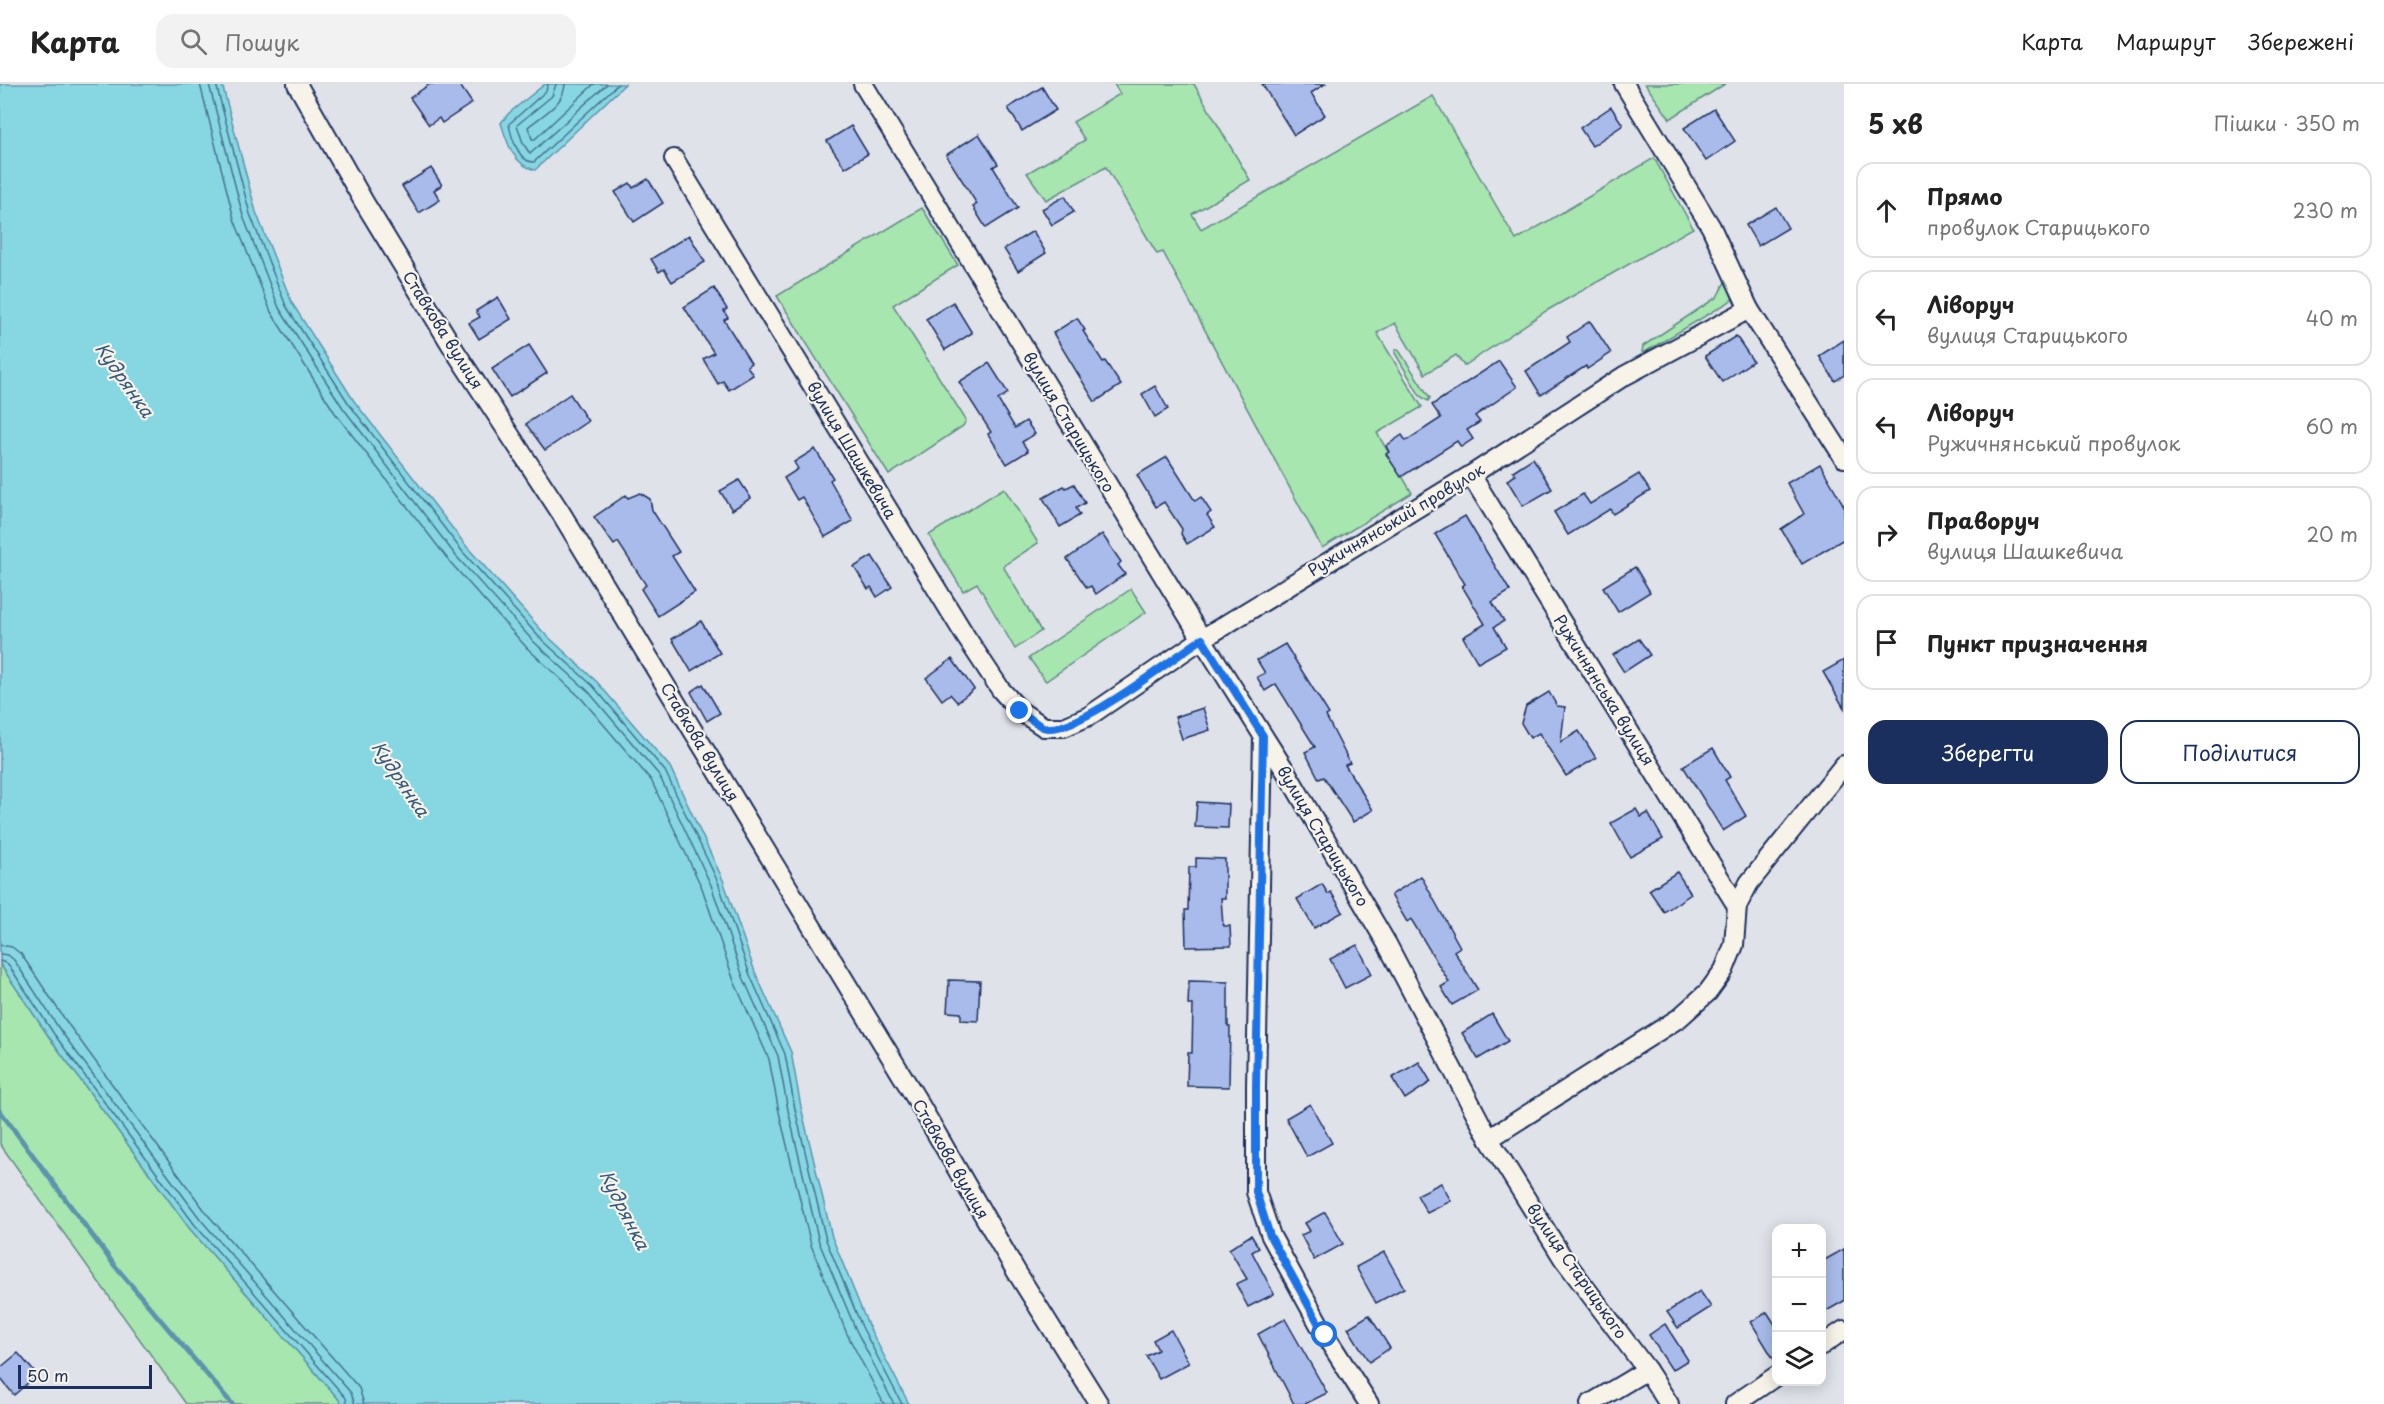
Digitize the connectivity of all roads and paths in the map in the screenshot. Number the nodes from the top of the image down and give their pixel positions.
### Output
1 (297, 84) edge
2 (863, 84) edge
3 (1624, 84) edge
4 (674, 159) dead end
5 (1749, 309) junction
6 (1844, 458) edge
7 (1471, 475) junction
8 (1202, 639) junction
9 (1044, 727) joint
10 (1263, 736) junction
11 (1844, 765) edge
12 (1288, 775) junction
13 (1262, 786) junction
14 (1737, 906) junction
15 (1489, 1139) junction
16 (1844, 1330) edge
17 (1826, 1342) edge
18 (1647, 1370) junction
19 (1772, 1379) edge
20 (1099, 1404) edge
21 (1369, 1404) edge
22 (1590, 1404) edge
23 (1669, 1404) edge
24 (1735, 1404) edge

1 - 20 street, Ставкова вулиця
2 - 8 street, вулиця Старицького
3 - 5 street
4 - 9 street, вулиця Шашкевича
5 - 6 street
5 - 7 street, Ружичнянський провулок
7 - 8 street, Ружичнянський провулок
7 - 14 street, Ружичнянська вулиця
8 - 9 street, Ружичнянський провулок
8 - 10 street, вулиця Старицького
10 - 12 street, вулиця Старицького
10 - 13 street
11 - 14 street
12 - 13 street
12 - 15 street, вулиця Старицького
13 - 21 street
14 - 15 street
15 - 18 street, вулиця Старицького
16 - 17 street
18 - 22 street
18 - 23 street, вулиця Старицького
19 - 24 street

